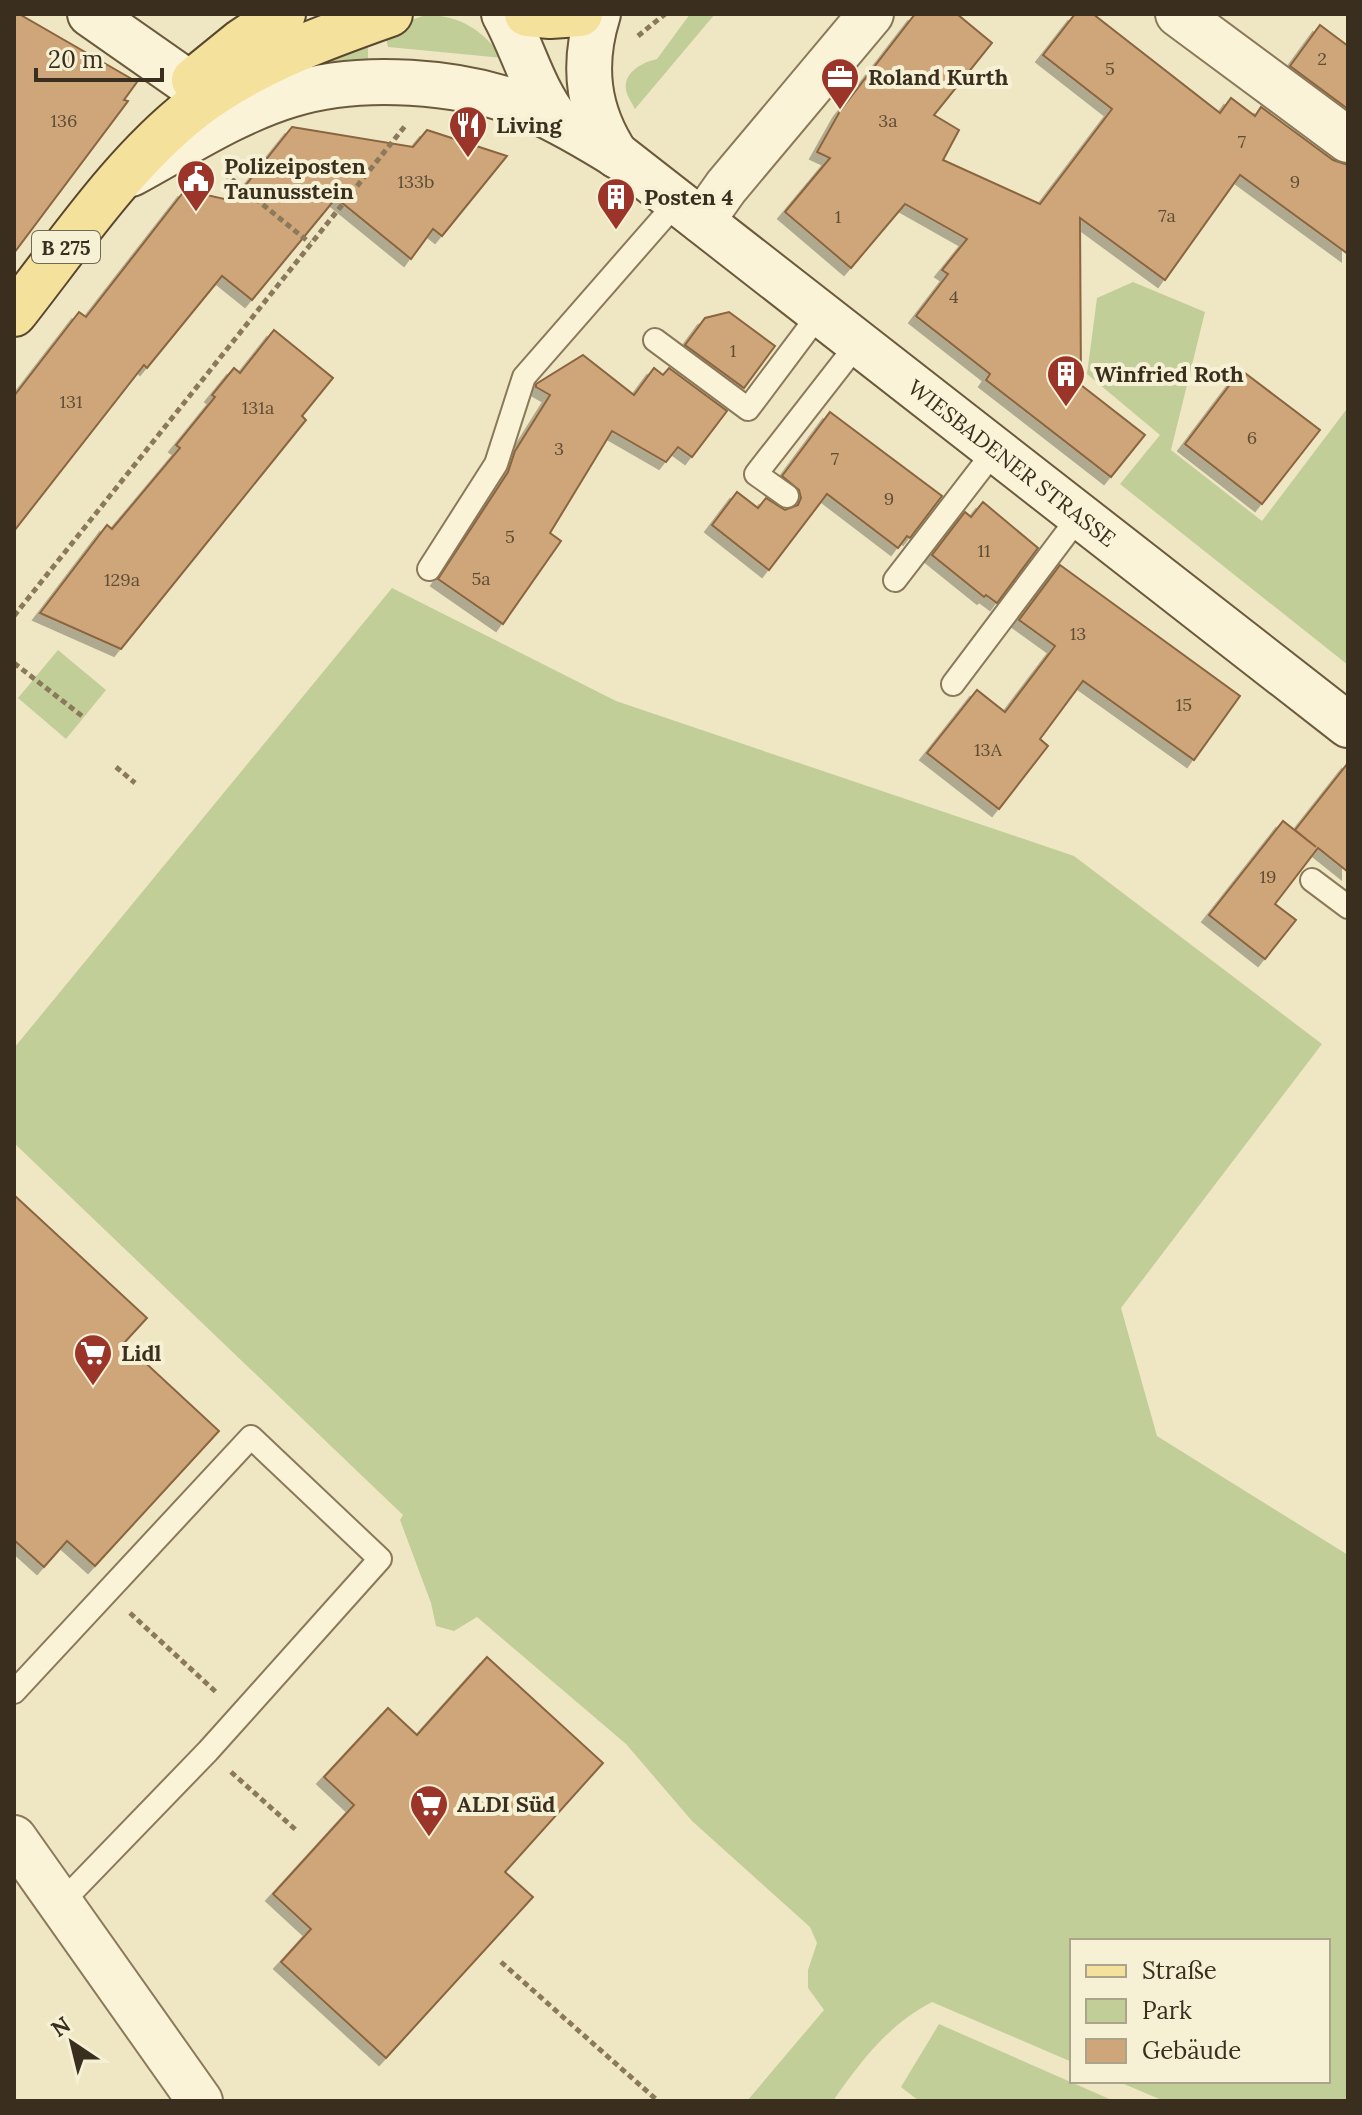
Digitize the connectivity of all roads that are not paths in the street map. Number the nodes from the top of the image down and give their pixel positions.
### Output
1 (90, 14) edge
2 (283, 14) edge
3 (390, 14) edge
4 (504, 14) edge
5 (527, 14) edge
6 (580, 14) edge
7 (598, 14) edge
8 (871, 14) edge
9 (1178, 14) edge
10 (190, 84) junction
11 (558, 121) junction
12 (1348, 140) edge
13 (617, 156) junction
14 (119, 181) junction
15 (689, 211) junction
16 (820, 313) junction
17 (14, 314) edge
18 (655, 340) dead end
19 (859, 342) junction
20 (996, 449) junction
21 (787, 496) dead end
22 (1081, 514) junction
23 (429, 569) dead end
24 (895, 580) dead end
25 (953, 684) dead end
26 (1348, 725) edge
27 (1312, 880) dead end
28 (1348, 907) edge
29 (19, 1687) edge
30 (14, 1838) edge
31 (61, 1903) junction
32 (200, 2101) edge

1 - 10 main road
2 - 10 main road, B 275
3 - 14 main road, B 275
4 - 11 main road, WIESBADENER STRASSE
5 - 6 main road
7 - 13 main road, WIESBADENER STRASSE
8 - 15 main road
9 - 12 main road
10 - 14 main road, B 275
11 - 13 main road, WIESBADENER STRASSE
11 - 14 main road, WIESBADENER STRASSE
13 - 15 main road, WIESBADENER STRASSE
14 - 17 main road, B 275
15 - 16 main road, WIESBADENER STRASSE
15 - 23 lane
16 - 18 lane
16 - 19 main road, WIESBADENER STRASSE
19 - 20 main road, WIESBADENER STRASSE
19 - 21 lane
20 - 22 main road, WIESBADENER STRASSE
20 - 24 lane
22 - 25 lane
22 - 26 main road, WIESBADENER STRASSE
27 - 28 lane
29 - 31 lane
30 - 31 main road
31 - 32 main road

